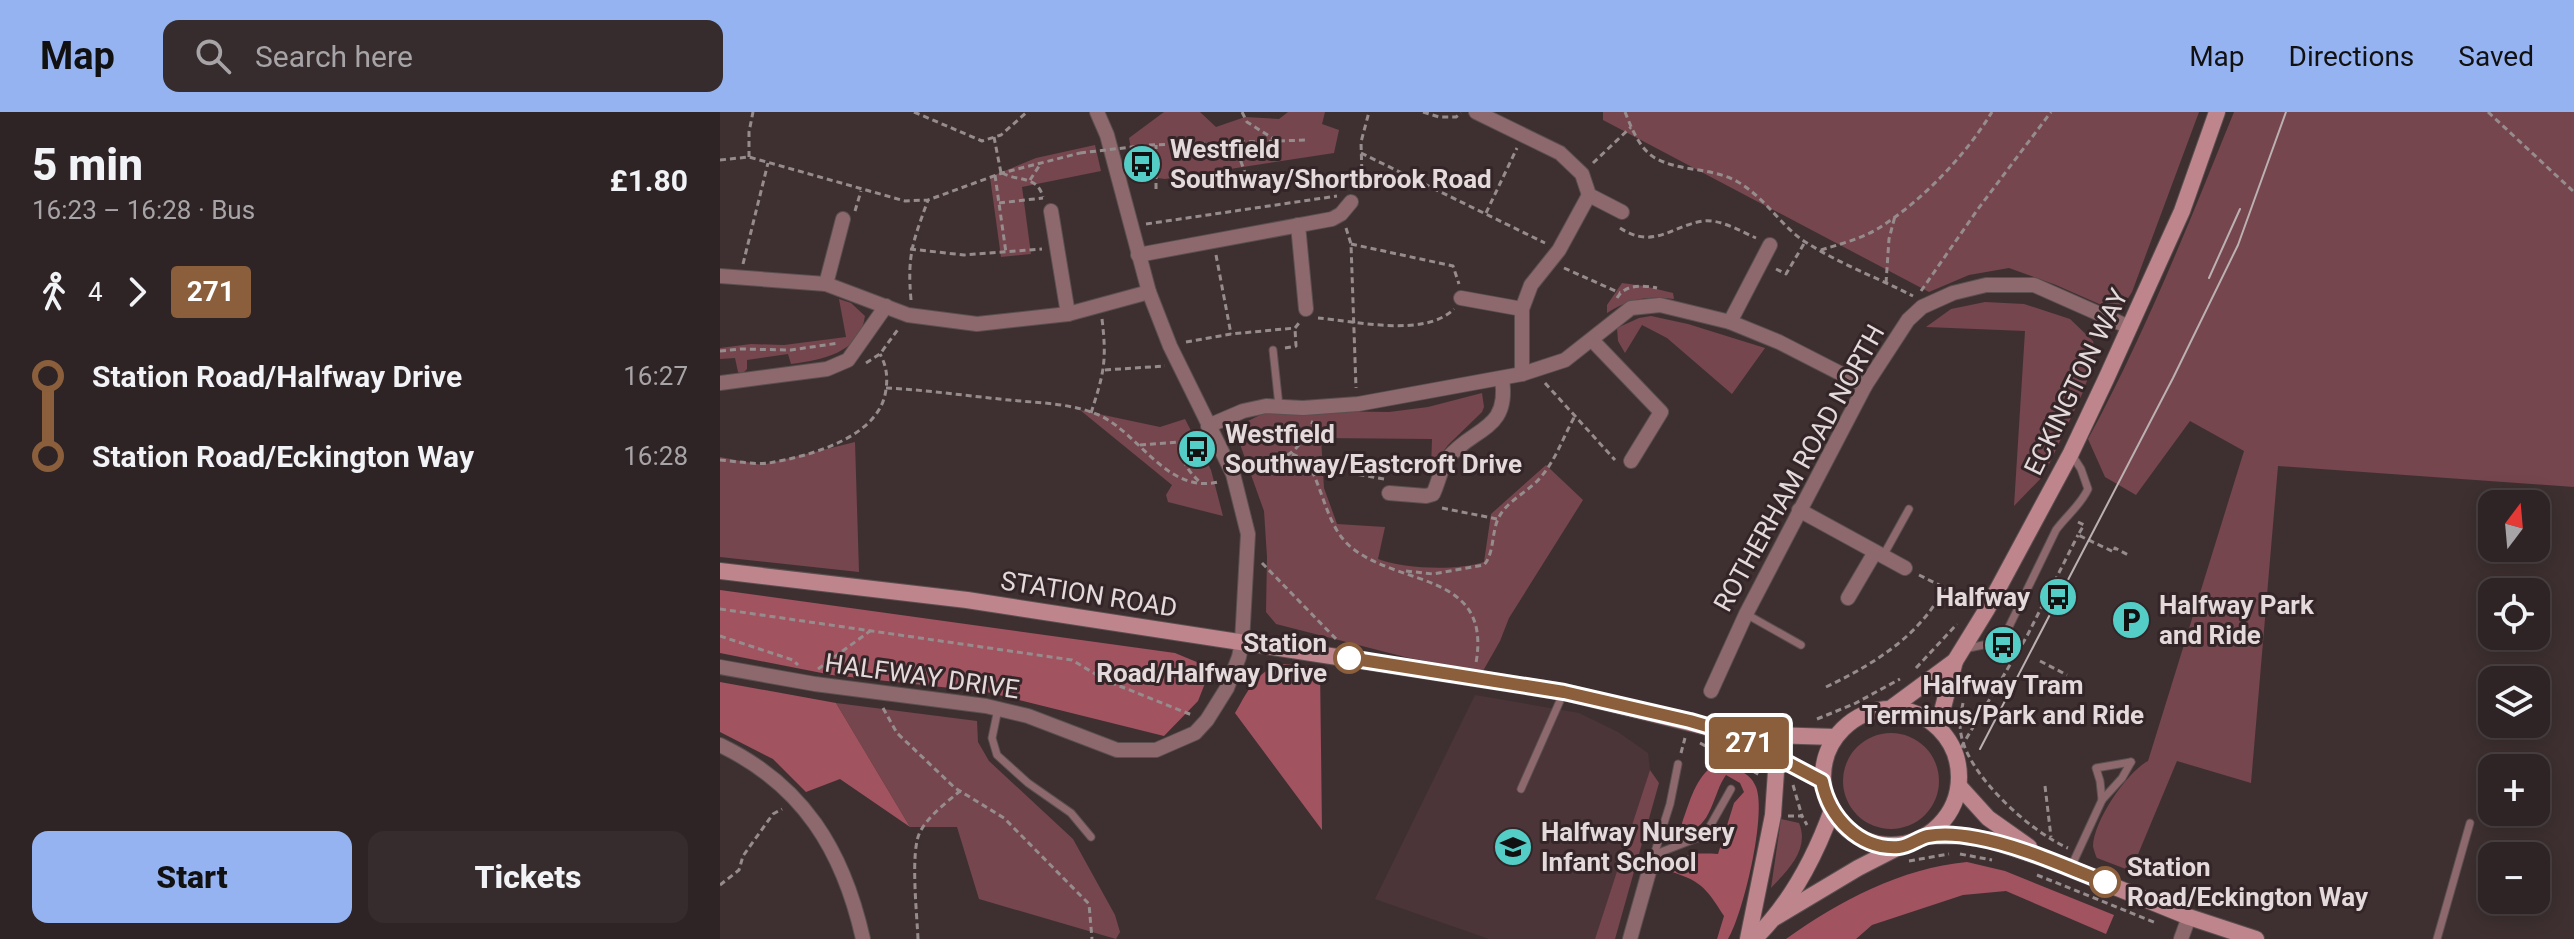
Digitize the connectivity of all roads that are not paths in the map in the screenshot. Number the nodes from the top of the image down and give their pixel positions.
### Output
1 (1097, 112) edge
2 (1476, 112) edge
3 (2217, 112) edge
4 (1589, 195) junction
5 (1349, 203) road end
6 (1051, 211) road end
7 (1622, 212) road end
8 (843, 219) dead end
9 (1298, 225) junction
10 (1770, 245) road end
11 (1138, 255) junction
12 (720, 276) edge
13 (826, 284) junction
14 (1149, 292) junction
15 (1461, 298) road end
16 (886, 306) junction
17 (1306, 309) road end
18 (1522, 309) junction
19 (1068, 314) junction
20 (1730, 322) junction
21 (2129, 327) junction
22 (1592, 340) junction
23 (1273, 350) road end
24 (1529, 373) junction
25 (1502, 379) junction
26 (720, 383) edge
27 (1865, 386) junction
28 (1279, 406) junction
29 (1208, 426) junction
30 (2071, 453) junction
31 (1631, 461) road end
32 (1389, 493) road end
33 (1909, 509) dead end
34 (1799, 510) junction
35 (1879, 554) junction
36 (1905, 568) road end
37 (720, 571) edge
38 (1848, 598) dead end
39 (1746, 614) junction
40 (1242, 642) junction
41 (1801, 645) dead end
42 (1959, 655) junction
43 (720, 667) edge
44 (1711, 691) dead end
45 (1564, 692) junction
46 (998, 709) junction
47 (1890, 709) junction
48 (1938, 727) junction
49 (1731, 733) junction
50 (1835, 737) junction
51 (720, 745) edge
52 (1777, 757) junction
53 (1678, 764) road end
54 (1822, 781) junction
55 (1959, 786) junction
56 (1521, 789) dead end
57 (1731, 789) dead end
58 (2102, 800) junction
59 (1832, 810) junction
60 (2470, 823) dead end
61 (1926, 836) junction
62 (1091, 837) dead end
63 (1903, 854) junction
64 (2046, 859) junction
65 (1652, 861) junction
66 (2070, 869) junction
67 (1776, 917) junction
68 (2189, 917) junction
69 (2182, 936) edge
70 (863, 939) edge
71 (1630, 939) edge
72 (1751, 939) edge
73 (2256, 939) edge
74 (2437, 939) edge

1 - 11 street, HALFWAY DRIVE
2 - 4 street
3 - 21 main road, ECKINGTON WAY
4 - 7 street
4 - 18 street
5 - 9 street
6 - 19 street
8 - 13 street
9 - 11 street
9 - 17 street
10 - 20 street
11 - 14 street, HALFWAY DRIVE
12 - 13 street
13 - 16 street
14 - 19 street
14 - 29 street, HALFWAY DRIVE
15 - 18 street
16 - 19 street
16 - 26 street
18 - 24 street
20 - 22 street
20 - 27 street
21 - 27 street, ROTHERHAM ROAD NORTH
21 - 30 main road, ECKINGTON WAY
22 - 24 street
22 - 31 street
23 - 28 lane
24 - 25 street
25 - 28 street
25 - 32 street
27 - 34 street, ROTHERHAM ROAD NORTH
28 - 29 street
29 - 40 street, HALFWAY DRIVE
30 - 42 main road, ECKINGTON WAY
30 - 42 lane
33 - 35 lane
34 - 35 street
34 - 39 street, ROTHERHAM ROAD NORTH
35 - 36 street
35 - 38 street
37 - 40 main road, STATION ROAD
39 - 41 lane
39 - 44 street, ROTHERHAM ROAD NORTH
40 - 45 main road, STATION ROAD
40 - 46 street, HALFWAY DRIVE
42 - 47 main road, ECKINGTON WAY
42 - 48 main road, ECKINGTON WAY
43 - 46 street, HALFWAY DRIVE
45 - 49 main road, STATION ROAD
45 - 56 lane
46 - 62 lane
47 - 48 main road
47 - 50 main road, ECKINGTON WAY
48 - 55 main road
49 - 50 main road, STATION ROAD
49 - 52 main road, STATION ROAD
50 - 54 main road
51 - 70 street
52 - 54 main road, STATION ROAD
52 - 72 main road
53 - 65 lane
54 - 59 main road
55 - 61 main road
55 - 64 main road
57 - 65 lane
58 - 58 lane
58 - 66 lane
59 - 63 main road
59 - 67 main road
60 - 74 lane
61 - 63 main road
61 - 64 main road
63 - 67 main road
64 - 66 main road
65 - 71 street
66 - 68 main road
67 - 72 main road
68 - 69 street
68 - 73 main road

